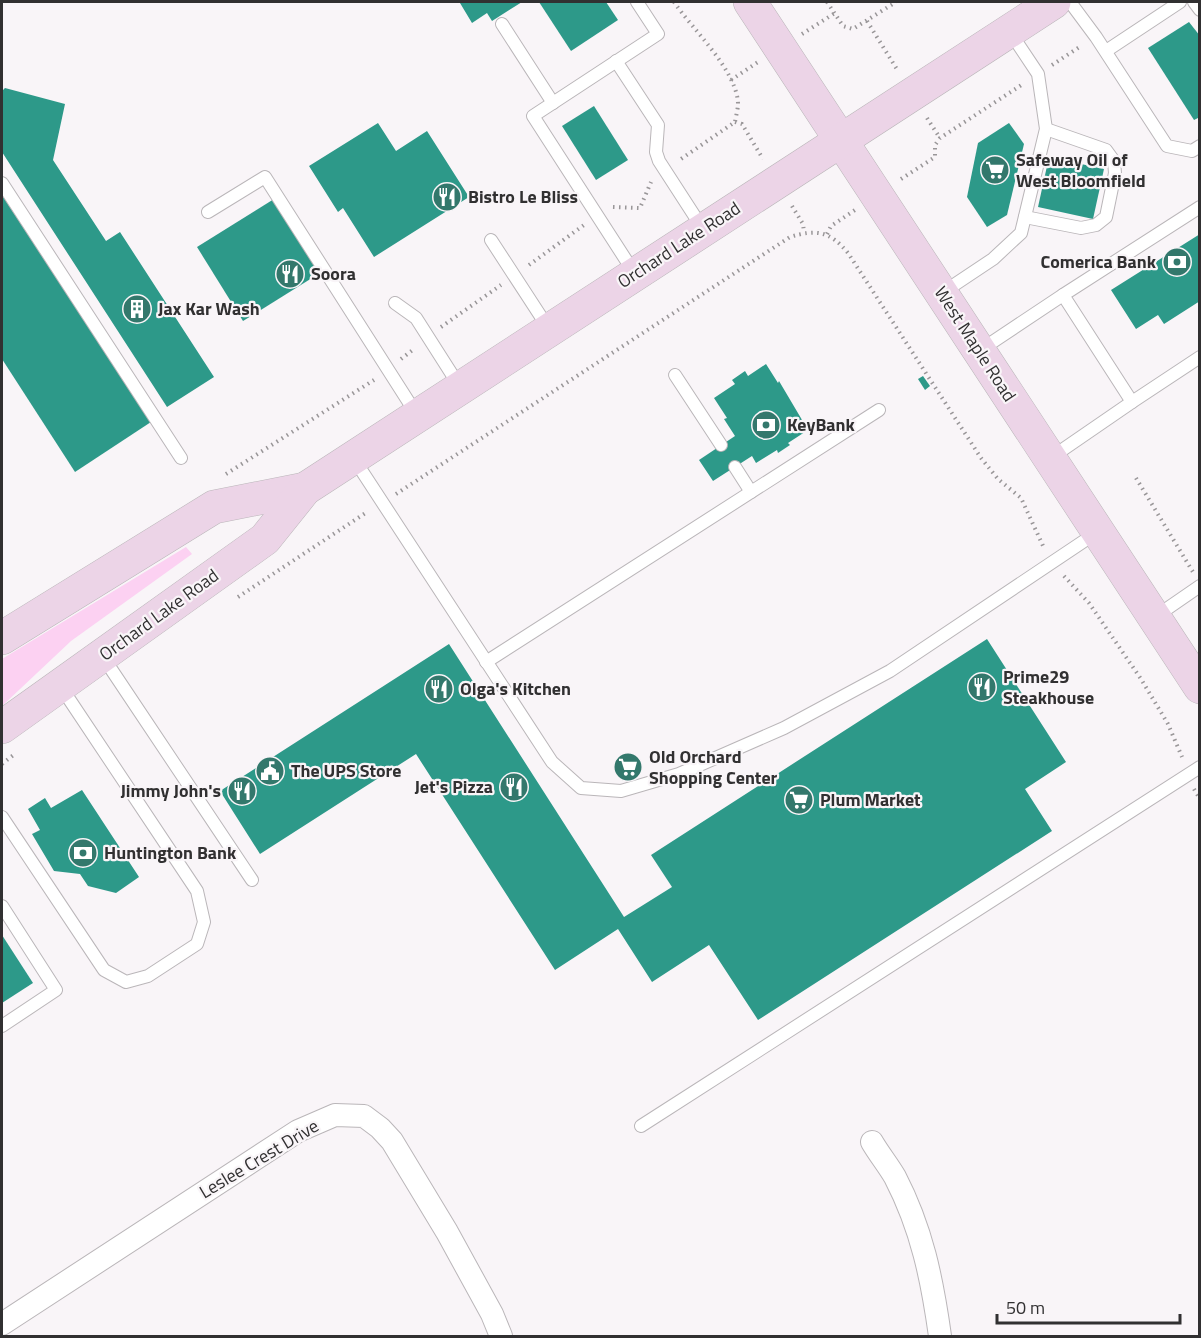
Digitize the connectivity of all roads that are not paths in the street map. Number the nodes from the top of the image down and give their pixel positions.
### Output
1 (636, 2) edge
2 (750, 2) edge
3 (1054, 2) edge
4 (1070, 2) edge
5 (1180, 2) edge
6 (1194, 2) edge
7 (1200, 10) edge
8 (502, 24) dead end
9 (1009, 31) junction
10 (1106, 51) junction
11 (616, 61) junction
12 (553, 103) junction
13 (1046, 129) junction
14 (841, 140) junction
15 (1200, 146) edge
16 (2, 183) edge
17 (1200, 207) edge
18 (208, 212) dead end
19 (1025, 217) junction
20 (703, 230) junction
21 (491, 240) dead end
22 (635, 274) junction
23 (941, 293) junction
24 (1063, 295) junction
25 (395, 303) dead end
26 (549, 330) junction
27 (979, 351) junction
28 (1200, 357) edge
29 (675, 375) dead end
30 (460, 388) junction
31 (1132, 402) junction
32 (879, 410) dead end
33 (418, 416) junction
34 (721, 446) dead end
35 (181, 458) dead end
36 (353, 458) junction
37 (1051, 458) junction
38 (735, 467) dead end
39 (305, 489) junction
40 (751, 492) junction
41 (214, 507) junction
42 (1098, 532) junction
43 (1200, 586) edge
44 (176, 604) junction
45 (1154, 618) junction
46 (2, 638) edge
47 (103, 656) junction
48 (486, 662) junction
49 (61, 686) junction
50 (1200, 687) edge
51 (9, 740) edge
52 (1200, 766) edge
53 (2, 818) edge
54 (252, 880) dead end
55 (2, 906) edge
56 (2, 1026) edge
57 (641, 1126) dead end
58 (872, 1142) dead end
59 (2, 1324) edge
60 (501, 1336) edge
61 (940, 1336) edge

1 - 11 lane
2 - 14 main road, West Maple Road
3 - 9 main road, Orchard Lake Road
4 - 10 lane
5 - 10 lane
6 - 7 lane
8 - 12 lane
9 - 13 lane
9 - 14 main road, Orchard Lake Road
10 - 15 lane
11 - 12 lane
11 - 20 lane
12 - 22 lane
13 - 19 lane
13 - 19 lane
14 - 20 main road, Orchard Lake Road
14 - 23 main road, West Maple Road
16 - 35 lane
17 - 24 lane
18 - 33 lane
19 - 23 lane
20 - 22 main road, Orchard Lake Road
21 - 26 lane
22 - 26 main road, Orchard Lake Road
23 - 27 main road, West Maple Road
24 - 27 lane
24 - 31 lane
25 - 30 lane
26 - 30 main road, Orchard Lake Road
27 - 37 main road, West Maple Road
28 - 31 lane
29 - 34 lane
30 - 33 main road, Orchard Lake Road
31 - 37 lane
32 - 40 lane
33 - 36 main road, Orchard Lake Road
36 - 39 main road, Orchard Lake Road
36 - 48 lane
37 - 42 main road, West Maple Road
38 - 40 lane
39 - 41 main road, Orchard Lake Road
39 - 44 main road, Orchard Lake Road
40 - 48 lane
41 - 44 main road
41 - 46 main road, Orchard Lake Road
42 - 45 main road, West Maple Road
42 - 48 lane
43 - 45 lane
44 - 47 main road, Orchard Lake Road
45 - 50 main road, West Maple Road
47 - 49 main road, Orchard Lake Road
47 - 54 lane
49 - 51 main road, Orchard Lake Road
49 - 53 lane
52 - 57 lane
55 - 56 lane
58 - 61 street
59 - 60 street, Leslee Crest Drive

